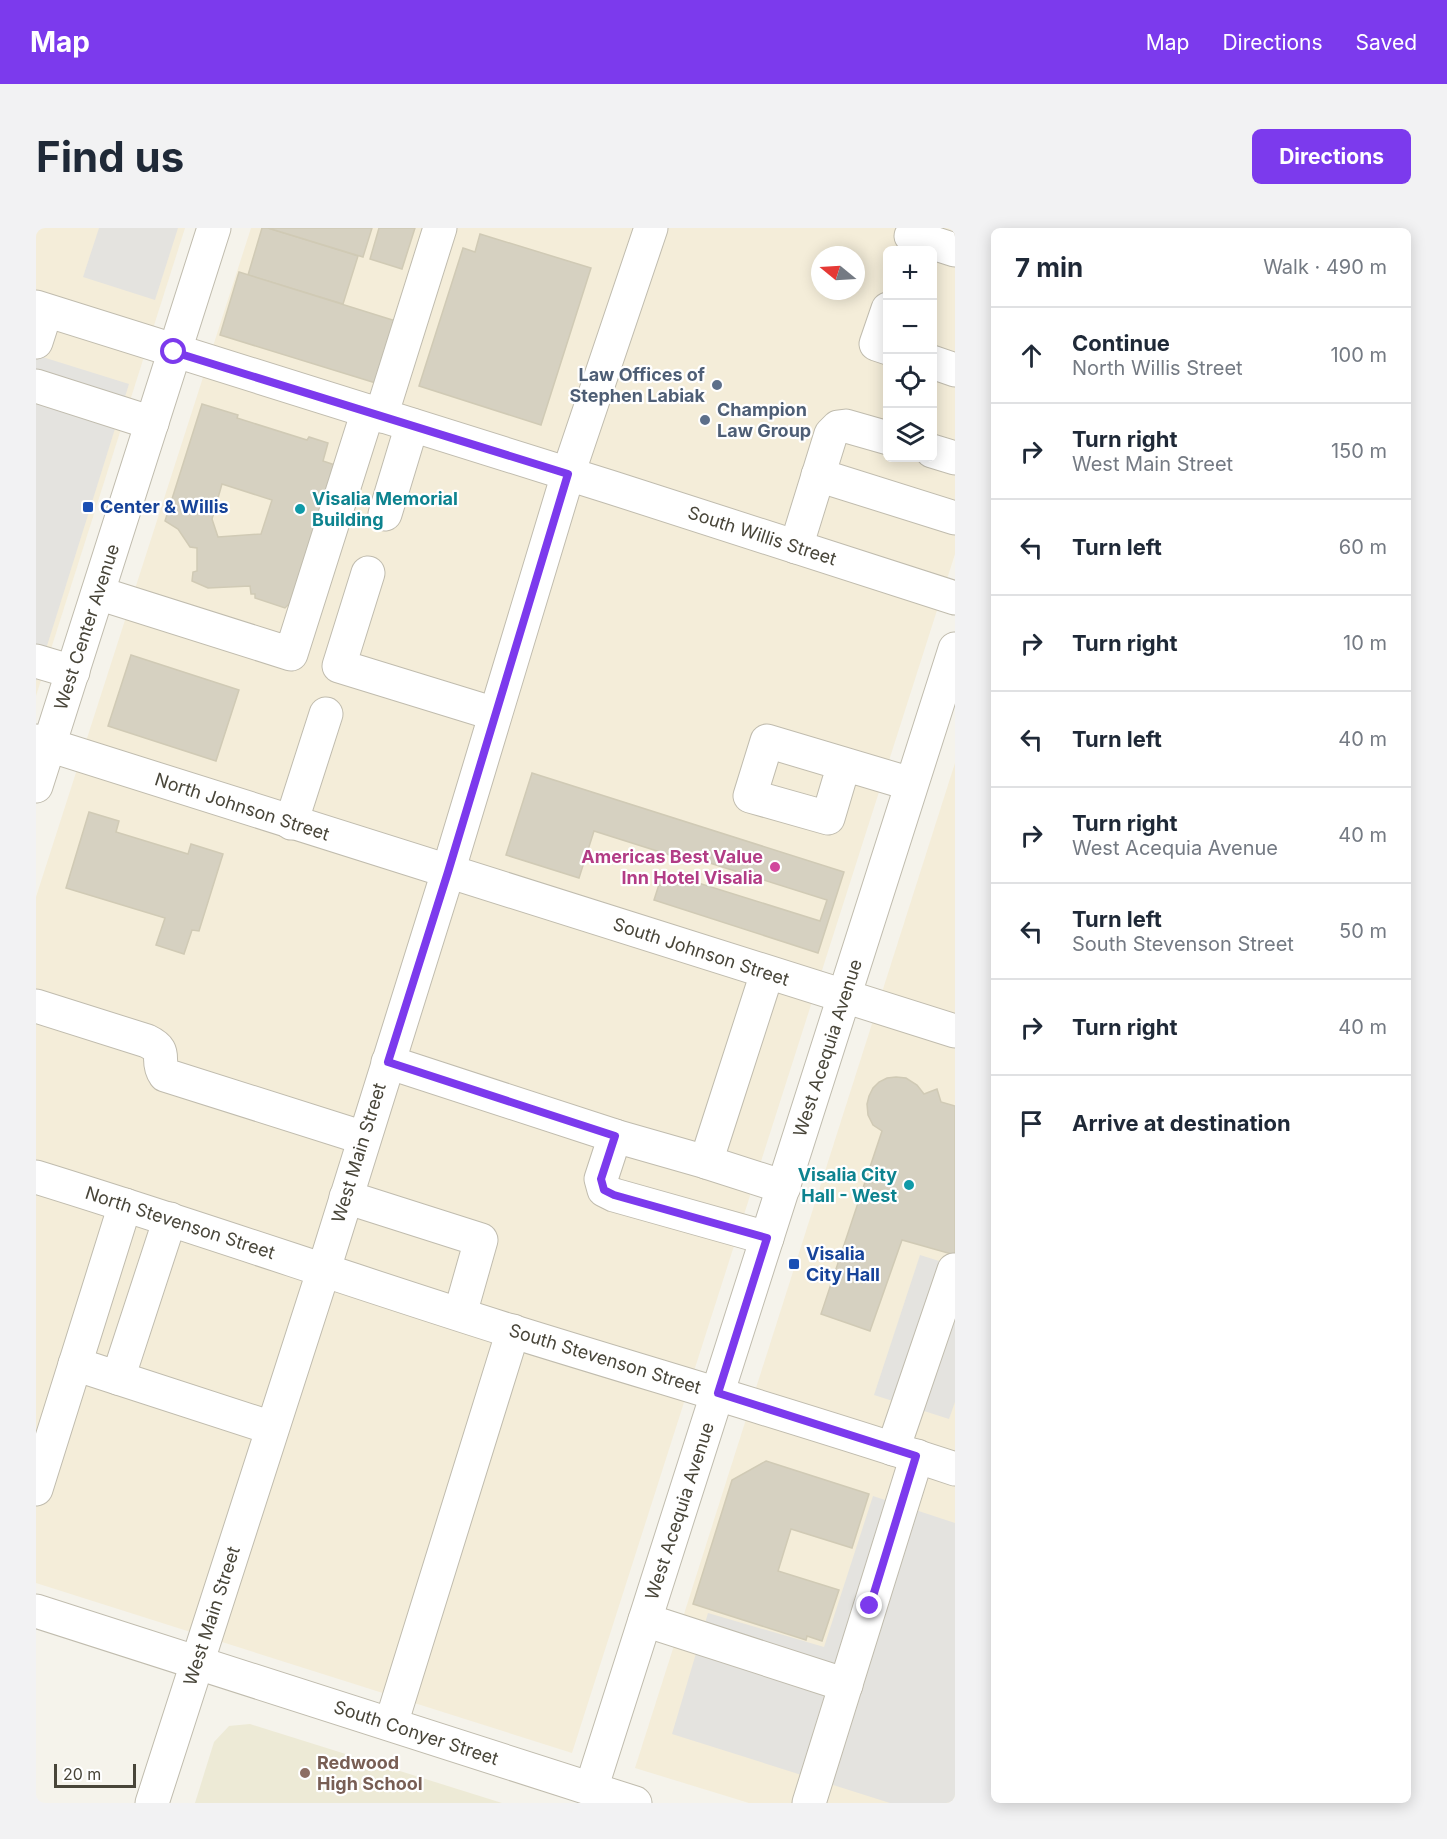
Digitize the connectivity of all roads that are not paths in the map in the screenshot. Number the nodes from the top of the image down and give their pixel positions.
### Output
1 (213, 228) edge
2 (440, 228) edge
3 (651, 228) edge
4 (910, 238) edge
5 (955, 250) edge
6 (41, 309) edge
7 (883, 324) edge
8 (36, 342) edge
9 (883, 346) edge
10 (174, 352) junction
11 (937, 363) edge
12 (955, 369) edge
13 (36, 386) edge
14 (374, 414) junction
15 (152, 423) junction
16 (412, 425) junction
17 (883, 437) edge
18 (937, 452) edge
19 (955, 458) edge
20 (568, 474) junction
21 (818, 476) junction
22 (385, 513) dead end
23 (955, 518) edge
24 (796, 547) junction
25 (368, 573) dead end
26 (98, 592) junction
27 (955, 598) edge
28 (955, 649) edge
29 (36, 661) edge
30 (74, 672) junction
31 (326, 714) dead end
32 (495, 714) junction
33 (42, 743) edge
34 (844, 764) dead end
35 (911, 784) junction
36 (36, 786) edge
37 (291, 823) junction
38 (448, 872) junction
39 (767, 973) junction
40 (844, 997) junction
41 (36, 1006) edge
42 (955, 1031) edge
43 (388, 1062) junction
44 (615, 1136) junction
45 (364, 1138) junction
46 (706, 1162) junction
47 (36, 1177) edge
48 (784, 1187) junction
49 (346, 1197) junction
50 (125, 1205) junction
51 (170, 1219) junction
52 (767, 1238) junction
53 (324, 1269) junction
54 (954, 1270) edge
55 (460, 1314) junction
56 (513, 1331) junction
57 (75, 1364) junction
58 (118, 1378) junction
59 (718, 1393) junction
60 (273, 1428) junction
61 (905, 1453) junction
62 (955, 1469) edge
63 (36, 1489) edge
64 (36, 1611) edge
65 (645, 1620) junction
66 (197, 1663) junction
67 (846, 1684) junction
68 (391, 1724) junction
69 (591, 1789) junction
70 (152, 1803) edge
71 (635, 1803) edge
72 (809, 1803) edge

1 - 10 street, West Center Avenue
2 - 14 street
3 - 20 street, West Main Street
4 - 5 street
6 - 8 street
6 - 10 street, South Willis Street
7 - 9 street
10 - 14 street, South Willis Street
10 - 15 street, West Center Avenue
11 - 12 street
13 - 15 street
14 - 16 street, South Willis Street
14 - 26 street
15 - 26 street, West Center Avenue
16 - 20 street, South Willis Street
16 - 22 street
17 - 21 street
18 - 19 street
20 - 24 street, South Willis Street
20 - 32 street, West Main Street
21 - 23 street
21 - 24 street
24 - 27 street, South Willis Street
25 - 32 street
26 - 30 street, West Center Avenue
28 - 35 street, West Acequia Avenue
29 - 30 street
30 - 33 street, West Center Avenue
31 - 37 street
32 - 38 street, West Main Street
33 - 36 street, West Center Avenue
33 - 37 street, North Johnson Street
34 - 35 street
35 - 40 street, West Acequia Avenue
37 - 38 street, North Johnson Street
38 - 39 street, South Johnson Street
38 - 43 street, West Main Street
39 - 40 street, South Johnson Street
39 - 46 street
40 - 42 street, South Johnson Street
40 - 48 street, West Acequia Avenue
41 - 45 street
43 - 44 street
43 - 45 street, West Main Street
44 - 46 street
44 - 52 street
45 - 49 street, West Main Street
46 - 48 street
47 - 50 street, North Stevenson Street
48 - 52 street, West Acequia Avenue
49 - 53 street, West Main Street
49 - 55 street
50 - 51 street, North Stevenson Street
50 - 57 street
51 - 53 street, North Stevenson Street
51 - 58 street
52 - 59 street, West Acequia Avenue
53 - 55 street, South Stevenson Street
53 - 60 street, West Main Street
54 - 61 street
55 - 56 street, South Stevenson Street
56 - 59 street, South Stevenson Street
56 - 68 street
57 - 58 street
57 - 63 street
58 - 60 street
59 - 61 street, South Stevenson Street
59 - 65 street, West Acequia Avenue
60 - 66 street, West Main Street
61 - 62 street, South Stevenson Street
61 - 67 street
64 - 66 street, South Conyer Street
65 - 67 street
65 - 69 street, West Acequia Avenue
66 - 68 street, South Conyer Street
66 - 70 street, West Main Street
67 - 72 street
68 - 69 street, South Conyer Street
69 - 71 street, South Conyer Street

